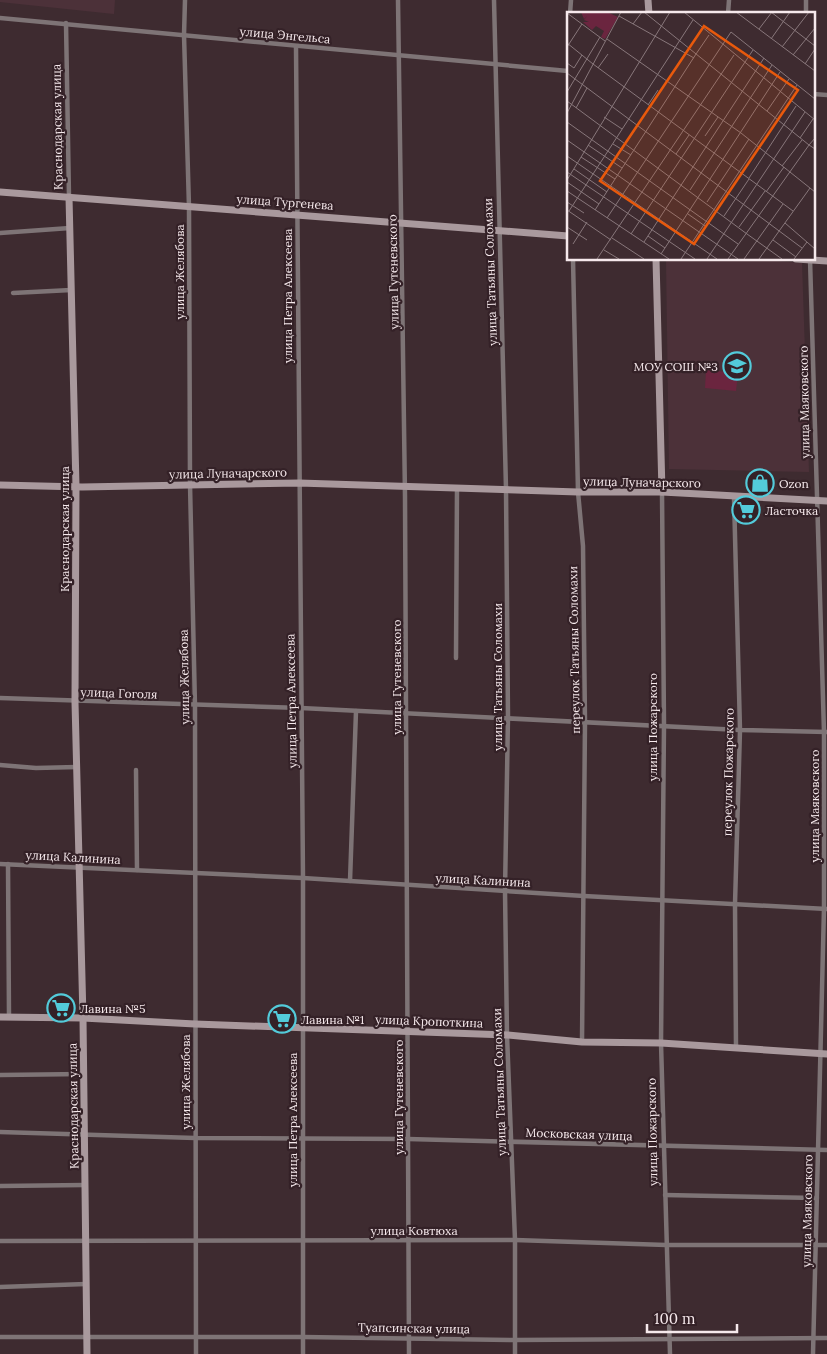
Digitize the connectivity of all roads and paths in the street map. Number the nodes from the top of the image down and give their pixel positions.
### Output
1 (185, 0) edge
2 (398, 0) edge
3 (494, 0) edge
4 (0, 18) edge
5 (66, 23) junction
6 (184, 35) junction
7 (296, 47) junction
8 (399, 54) junction
9 (494, 63) junction
10 (567, 71) edge
11 (814, 94) edge
12 (827, 95) edge
13 (0, 192) edge
14 (69, 197) junction
15 (189, 207) junction
16 (297, 213) junction
17 (402, 222) junction
18 (70, 228) junction
19 (499, 231) junction
20 (0, 233) edge
21 (567, 236) edge
22 (814, 259) edge
23 (574, 260) edge
24 (656, 260) edge
25 (810, 260) edge
26 (827, 261) edge
27 (71, 290) junction
28 (13, 293) dead end
29 (299, 483) junction
30 (190, 484) junction
31 (0, 485) edge
32 (76, 486) junction
33 (405, 487) junction
34 (457, 488) junction
35 (506, 489) junction
36 (578, 492) junction
37 (662, 492) junction
38 (734, 497) junction
39 (816, 501) junction
40 (827, 501) edge
41 (456, 658) dead end
42 (0, 698) edge
43 (75, 702) junction
44 (195, 706) junction
45 (301, 708) junction
46 (356, 711) junction
47 (407, 714) junction
48 (508, 717) junction
49 (585, 722) junction
50 (664, 725) junction
51 (740, 730) junction
52 (825, 732) edge
53 (0, 765) edge
54 (77, 767) junction
55 (136, 770) dead end
56 (0, 864) edge
57 (8, 864) junction
58 (80, 867) junction
59 (137, 870) junction
60 (195, 873) junction
61 (303, 878) junction
62 (350, 881) junction
63 (407, 885) junction
64 (505, 891) junction
65 (584, 896) junction
66 (661, 899) junction
67 (735, 904) junction
68 (825, 909) edge
69 (0, 1017) edge
70 (9, 1017) junction
71 (83, 1018) junction
72 (195, 1024) junction
73 (302, 1027) junction
74 (408, 1031) junction
75 (507, 1035) junction
76 (582, 1042) junction
77 (661, 1043) junction
78 (736, 1048) junction
79 (823, 1054) edge
80 (84, 1074) junction
81 (0, 1075) edge
82 (0, 1132) edge
83 (85, 1133) junction
84 (196, 1138) junction
85 (302, 1138) junction
86 (408, 1139) junction
87 (511, 1141) junction
88 (664, 1147) junction
89 (818, 1150) junction
90 (827, 1150) edge
91 (85, 1185) junction
92 (0, 1186) edge
93 (665, 1195) junction
94 (817, 1198) junction
95 (195, 1239) junction
96 (303, 1239) junction
97 (86, 1240) junction
98 (410, 1240) junction
99 (515, 1240) junction
100 (0, 1241) edge
101 (666, 1245) junction
102 (817, 1245) junction
103 (827, 1246) edge
104 (86, 1284) junction
105 (0, 1287) edge
106 (0, 1336) edge
107 (196, 1336) junction
108 (87, 1337) junction
109 (303, 1337) junction
110 (813, 1337) junction
111 (409, 1338) junction
112 (827, 1338) edge
113 (670, 1339) junction
114 (514, 1340) junction
115 (87, 1354) edge
116 (196, 1354) edge
117 (303, 1354) edge
118 (409, 1354) edge
119 (515, 1354) edge
120 (670, 1354) edge
121 (813, 1354) edge

1 - 6 street, улица Желябова
2 - 8 street, улица Гутеневского
3 - 9 street, улица Татьяны Соломахи
4 - 5 street, улица Энгельса
5 - 6 street, улица Энгельса
5 - 14 street, Краснодарская улица
6 - 7 street, улица Энгельса
6 - 15 street, улица Желябова
7 - 8 street, улица Энгельса
7 - 16 street, улица Петра Алексеева
8 - 9 street, улица Энгельса
8 - 17 street, улица Гутеневского
9 - 10 street, улица Энгельса
9 - 19 street, улица Татьяны Соломахи
11 - 12 street
13 - 14 main road, улица Тургенева
14 - 15 main road, улица Тургенева
14 - 18 main road, Краснодарская улица
15 - 16 main road, улица Тургенева
15 - 30 street, улица Желябова
16 - 17 main road, улица Тургенева
16 - 29 street, улица Петра Алексеева
17 - 19 main road, улица Тургенева
17 - 33 street, улица Гутеневского
18 - 20 street
18 - 27 main road, Краснодарская улица
19 - 21 main road, улица Тургенева
19 - 35 street, улица Татьяны Соломахи
22 - 26 main road
23 - 36 street, переулок Татьяны Соломахи
24 - 37 main road, улица Пожарского
25 - 39 street, улица Маяковского
27 - 28 street
27 - 32 main road, Краснодарская улица
29 - 30 main road, улица Луначарского
29 - 33 main road, улица Луначарского
29 - 45 street, улица Петра Алексеева
30 - 32 main road, улица Луначарского
30 - 44 street, улица Желябова
31 - 32 main road, улица Луначарского
32 - 43 main road, Краснодарская улица
33 - 34 main road, улица Луначарского
33 - 47 street, улица Гутеневского
34 - 35 main road, улица Луначарского
34 - 41 street
35 - 36 main road, улица Луначарского
35 - 48 street, улица Татьяны Соломахи
36 - 37 main road, улица Луначарского
36 - 49 street, переулок Татьяны Соломахи
37 - 38 main road, улица Луначарского
37 - 50 street, улица Пожарского
38 - 39 main road, улица Луначарского
38 - 51 street, переулок Пожарского
39 - 40 main road, улица Луначарского
39 - 52 street, улица Маяковского
42 - 43 street, улица Гоголя
43 - 44 street, улица Гоголя
43 - 54 main road, Краснодарская улица
44 - 45 street, улица Гоголя
44 - 60 street, улица Желябова
45 - 46 street, улица Гоголя
45 - 61 street, улица Петра Алексеева
46 - 47 street, улица Гоголя
46 - 62 street
47 - 48 street, улица Гоголя
47 - 63 street, улица Гутеневского
48 - 49 street, улица Гоголя
48 - 64 street, улица Татьяны Соломахи
49 - 50 street, улица Гоголя
49 - 65 street, переулок Татьяны Соломахи
50 - 51 street, улица Гоголя
50 - 66 street, улица Пожарского
51 - 52 street, улица Гоголя
51 - 67 street, переулок Пожарского
52 - 68 street, улица Маяковского
53 - 54 street
54 - 58 main road, Краснодарская улица
55 - 59 street, улица Калинина
56 - 57 street, улица Калинина
57 - 58 street, улица Калинина
57 - 70 street, улица Калинина
58 - 59 street, улица Калинина
58 - 71 main road, Краснодарская улица
59 - 60 street, улица Калинина
60 - 61 street, улица Калинина
60 - 72 street, улица Желябова
61 - 62 street, улица Калинина
61 - 73 street, улица Петра Алексеева
62 - 63 street, улица Калинина
63 - 64 street, улица Калинина
63 - 74 street, улица Гутеневского
64 - 65 street, улица Калинина
64 - 75 street, улица Татьяны Соломахи
65 - 66 street, улица Калинина
65 - 76 street, переулок Татьяны Соломахи
66 - 67 street, улица Калинина
66 - 77 street, улица Пожарского
67 - 68 street, улица Калинина
67 - 78 street, переулок Пожарского
68 - 79 street, улица Маяковского
69 - 70 main road, улица Кропоткина
70 - 71 main road, улица Кропоткина
71 - 72 main road, улица Кропоткина
71 - 80 main road, Краснодарская улица
72 - 73 main road, улица Кропоткина
72 - 84 street, улица Желябова
73 - 74 main road, улица Кропоткина
73 - 85 street, улица Петра Алексеева
74 - 75 main road, улица Кропоткина
74 - 86 street, улица Гутеневского
75 - 76 main road, улица Кропоткина
75 - 87 street, улица Татьяны Соломахи
76 - 77 main road, улица Кропоткина
77 - 78 main road, улица Кропоткина
77 - 88 street, улица Пожарского
78 - 79 main road, улица Кропоткина
79 - 89 street, улица Маяковского
80 - 81 street
80 - 83 main road, Краснодарская улица
82 - 83 street, Московская улица
83 - 84 street, Московская улица
83 - 91 main road, Краснодарская улица
84 - 85 street, Московская улица
84 - 95 street, улица Желябова
85 - 86 street, Московская улица
85 - 96 street, улица Петра Алексеева
86 - 87 street, Московская улица
86 - 98 street, улица Гутеневского
87 - 88 street, Московская улица
87 - 99 street, улица Татьяны Соломахи
88 - 89 street, Московская улица
88 - 93 street, улица Пожарского
89 - 90 street, Московская улица
89 - 94 street, улица Маяковского
91 - 92 street
91 - 97 main road, Краснодарская улица
93 - 94 street, улица Пожарского
93 - 101 street, улица Пожарского
94 - 102 street, улица Маяковского
95 - 96 street, улица Ковтюха
95 - 97 street, улица Ковтюха
95 - 107 street, улица Желябова
96 - 98 street, улица Ковтюха
96 - 109 street, улица Петра Алексеева
97 - 100 street, улица Ковтюха
97 - 104 main road, Краснодарская улица
98 - 99 street, улица Ковтюха
98 - 111 street, улица Гутеневского
99 - 101 street, улица Ковтюха
99 - 114 street, улица Татьяны Соломахи
101 - 102 street, улица Ковтюха
101 - 113 street, улица Пожарского
102 - 103 street, улица Ковтюха
102 - 110 street, улица Маяковского
104 - 105 street
104 - 108 main road, Краснодарская улица
106 - 108 street, Туапсинская улица
107 - 108 street, Туапсинская улица
107 - 109 street, Туапсинская улица
107 - 116 street, улица Желябова
108 - 115 main road, Краснодарская улица
109 - 111 street, Туапсинская улица
109 - 117 street, улица Петра Алексеева
110 - 112 street, Туапсинская улица
110 - 113 street, Туапсинская улица
110 - 121 street, улица Маяковского
111 - 114 street, Туапсинская улица
111 - 118 street, улица Гутеневского
113 - 114 street, Туапсинская улица
113 - 120 street, улица Пожарского
114 - 119 street, улица Татьяны Соломахи

